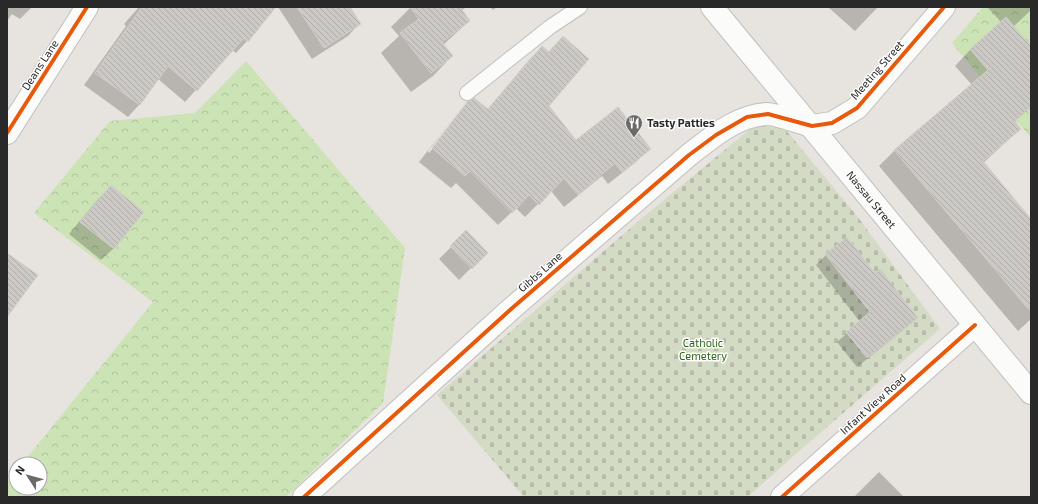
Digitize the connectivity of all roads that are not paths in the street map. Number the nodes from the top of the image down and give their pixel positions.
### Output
1 (87, 7) edge
2 (580, 7) edge
3 (712, 7) edge
4 (944, 7) edge
5 (467, 92) dead end
6 (812, 126) junction
7 (7, 133) edge
8 (975, 325) junction
9 (1031, 393) edge
10 (304, 497) edge
11 (782, 497) edge

1 - 7 street, Deans Lane
2 - 5 lane
3 - 6 street, Nassau Street
4 - 6 street, Meeting Street
6 - 8 street, Nassau Street
6 - 10 street, Gibbs Lane
8 - 9 street, Nassau Street
8 - 11 street, Infant View Road

